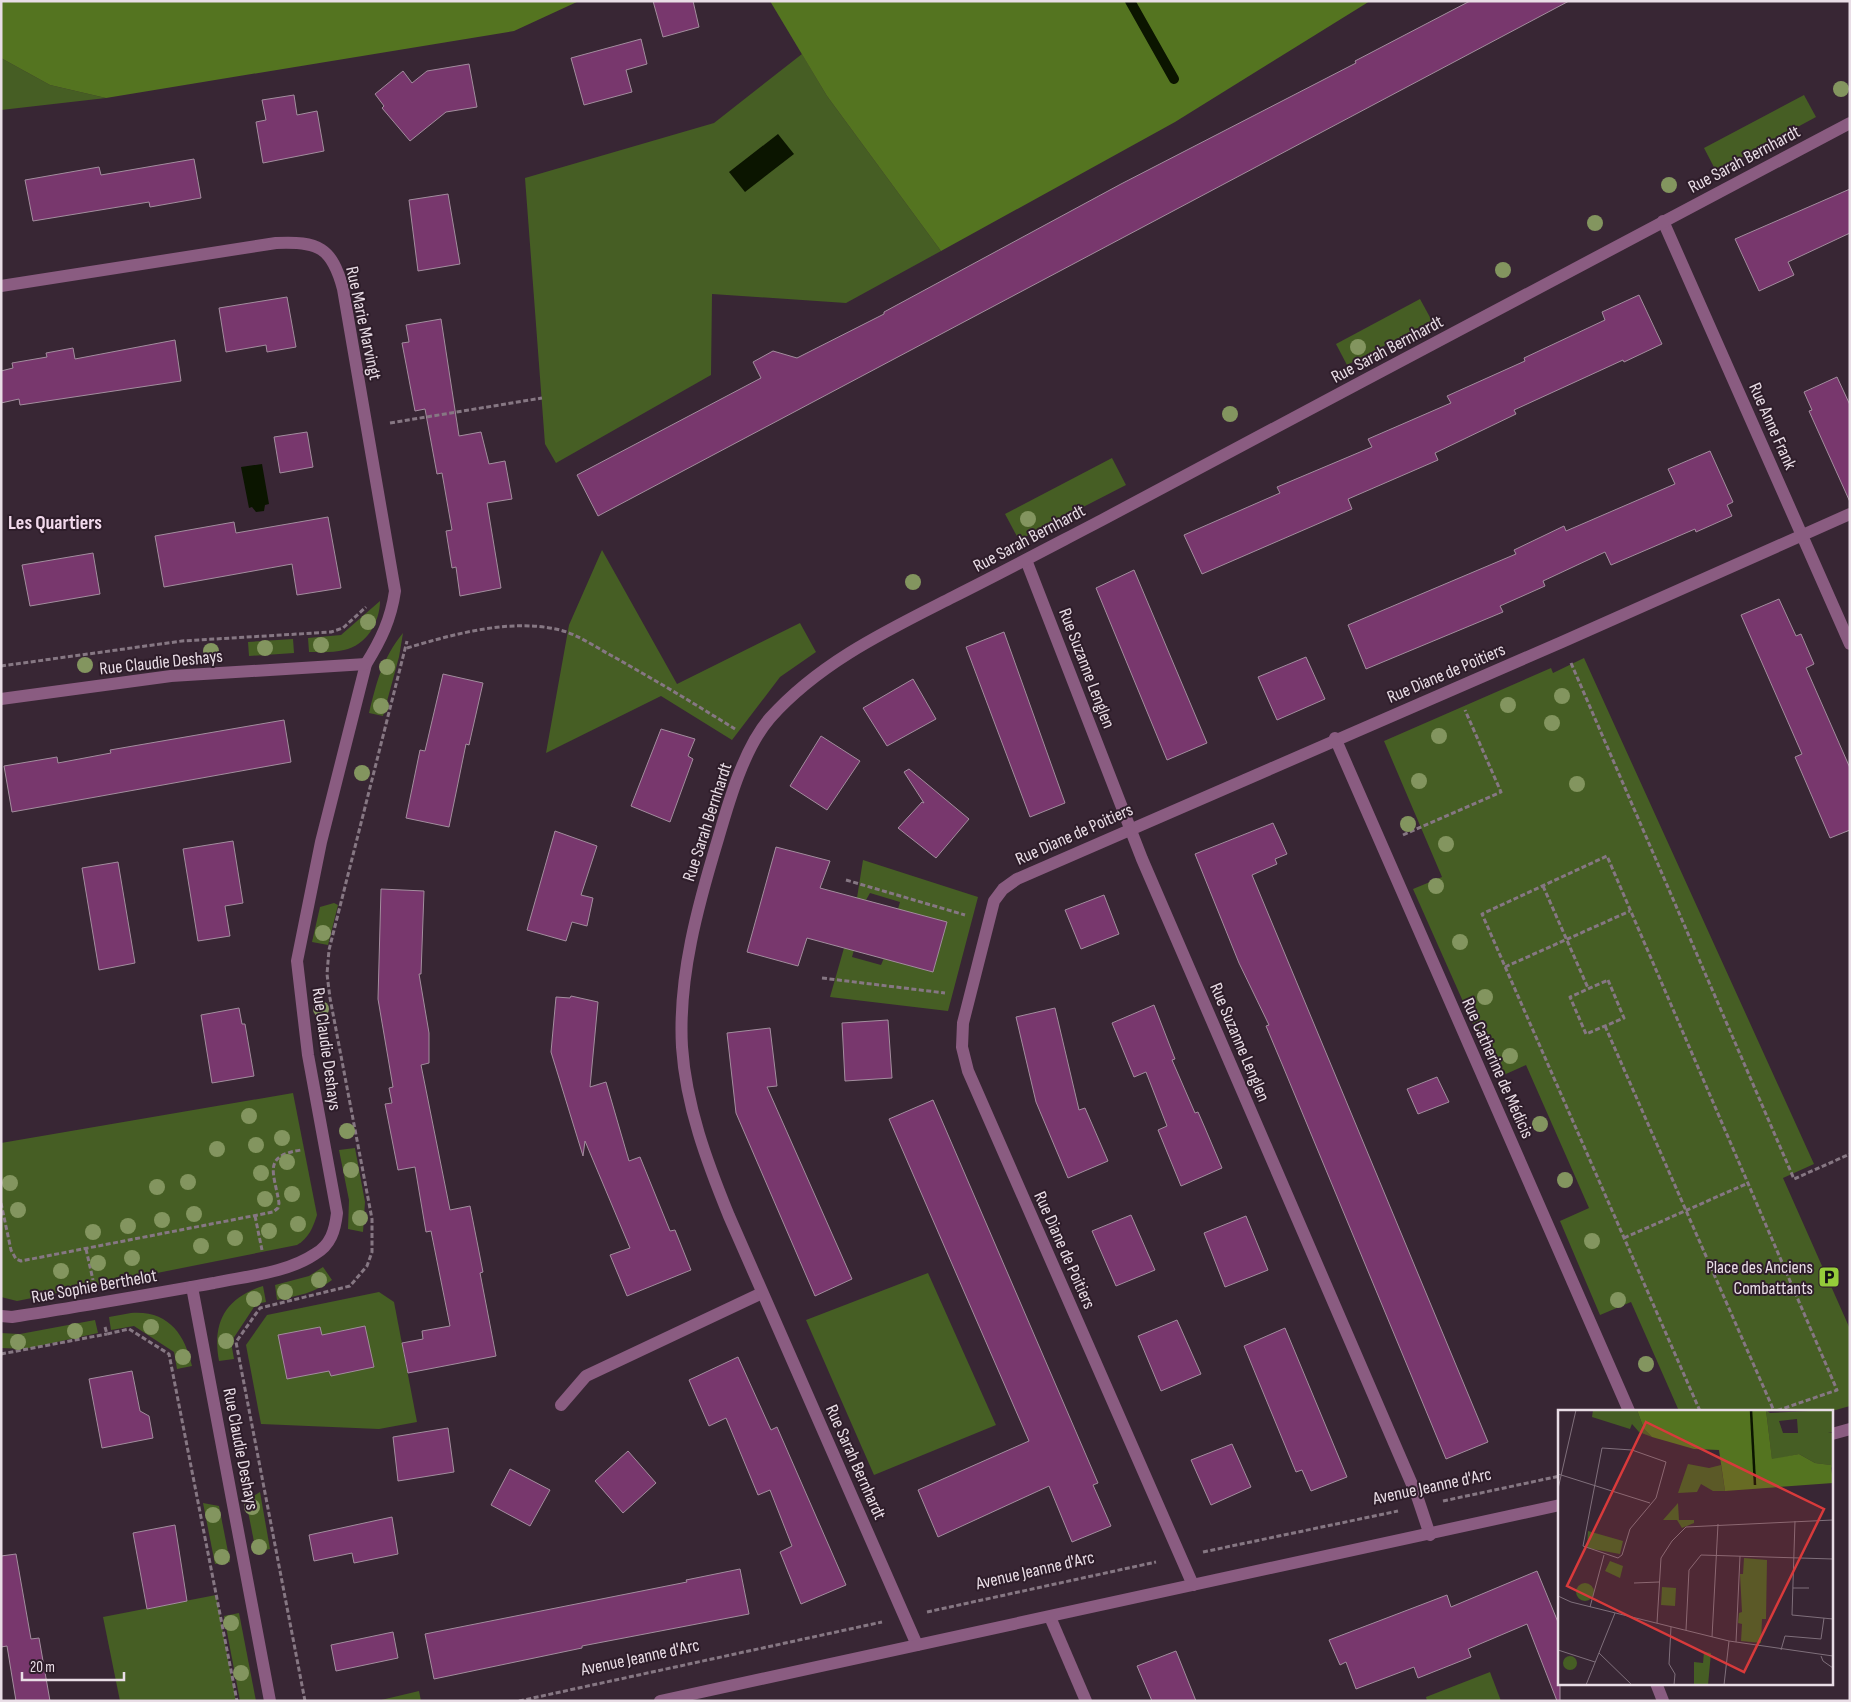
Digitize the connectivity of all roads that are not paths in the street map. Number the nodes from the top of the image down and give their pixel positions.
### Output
1 (1850, 122) edge
2 (1663, 221) junction
3 (1, 286) edge
4 (1850, 514) edge
5 (1802, 535) junction
6 (1026, 560) junction
7 (1850, 644) edge
8 (366, 664) junction
9 (1, 699) edge
10 (1336, 738) junction
11 (1130, 828) junction
12 (192, 1287) junction
13 (762, 1293) junction
14 (1, 1316) edge
15 (561, 1405) dead end
16 (1629, 1410) edge
17 (1850, 1429) edge
18 (1834, 1433) edge
19 (1558, 1506) edge
20 (1430, 1535) junction
21 (1193, 1585) junction
22 (1050, 1617) junction
23 (917, 1645) junction
24 (1656, 1684) edge
25 (270, 1701) edge
26 (660, 1701) edge
27 (1086, 1701) edge
28 (1663, 1701) edge

1 - 2 street, Rue Sarah Bernhardt
2 - 5 street, Rue Anne Frank
2 - 6 street, Rue Sarah Bernhardt
3 - 8 street, Rue Marie Marvingt
4 - 5 street, Rue Diane de Poitiers
5 - 7 street, Rue Anne Frank
5 - 10 street, Rue Diane de Poitiers
6 - 11 street, Rue Suzanne Lenglen
6 - 13 street, Rue Sarah Bernhardt
8 - 9 street, Rue Claudie Deshays
8 - 12 street, Rue Claudie Deshays
10 - 11 street, Rue Diane de Poitiers
10 - 16 street, Rue Catherine de Médicis
11 - 20 street, Rue Suzanne Lenglen
11 - 21 street, Rue Diane de Poitiers
12 - 14 street, Rue Sophie Berthelot
12 - 25 street, Rue Claudie Deshays
13 - 15 street
13 - 23 street, Rue Sarah Bernhardt
17 - 18 street
19 - 20 street
20 - 21 street
21 - 22 street
22 - 23 street
22 - 27 street
23 - 26 street
24 - 28 street

